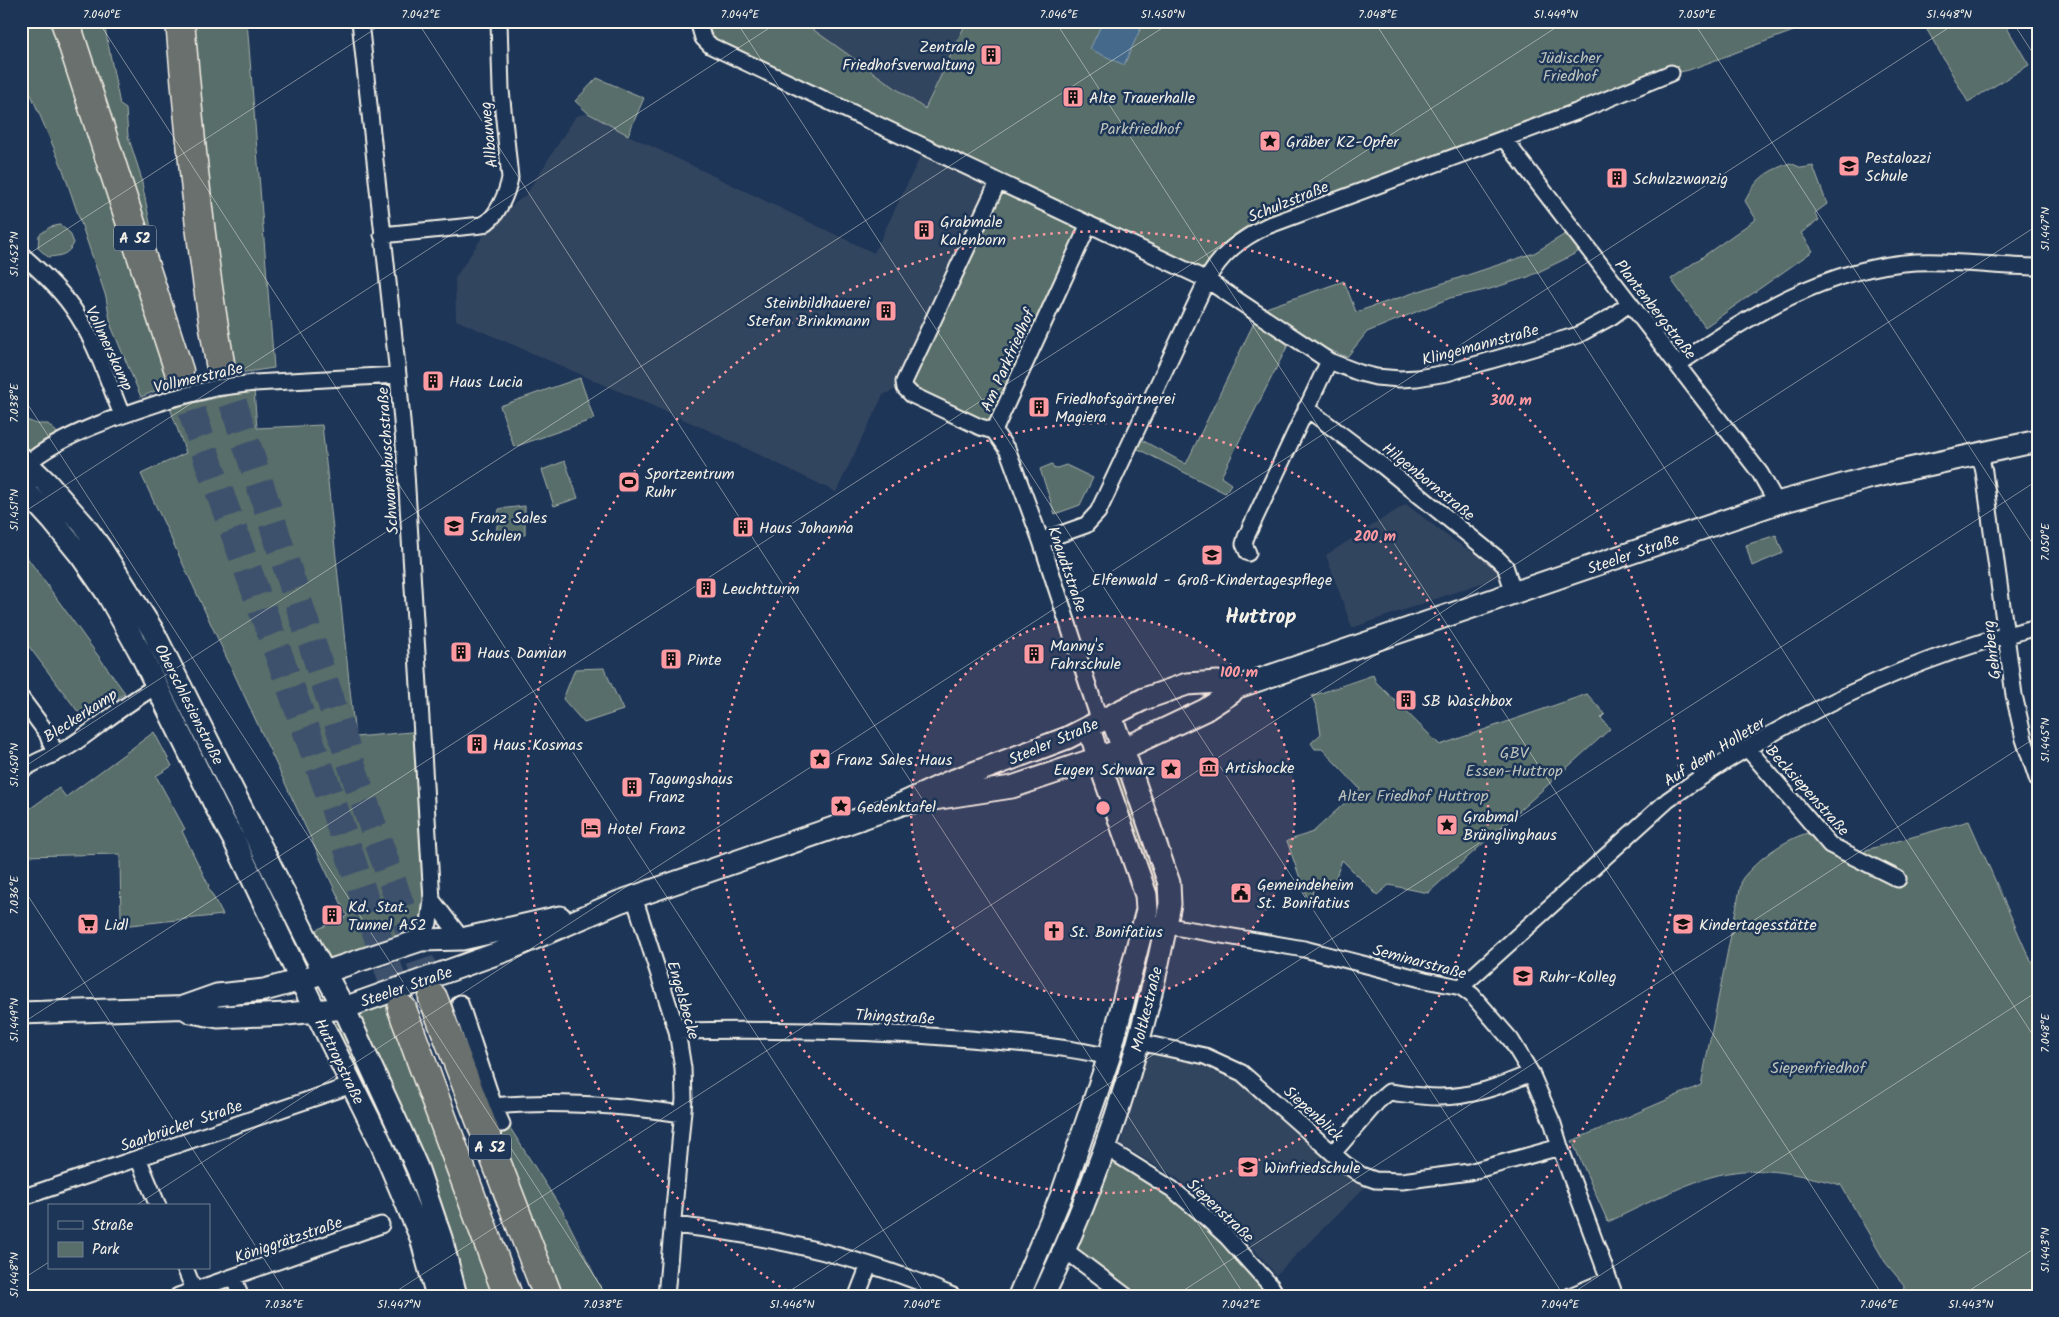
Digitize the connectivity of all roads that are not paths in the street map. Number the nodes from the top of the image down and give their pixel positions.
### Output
1 (65, 21) edge
2 (180, 21) edge
3 (360, 21) edge
4 (499, 21) edge
5 (698, 22) edge
6 (1671, 73) dead end
7 (1504, 139) junction
8 (998, 182) junction
9 (1089, 224) junction
10 (382, 235) junction
11 (21, 254) edge
12 (2038, 267) edge
13 (1206, 280) junction
14 (1630, 304) junction
15 (1329, 361) junction
16 (220, 363) tunnel mouth
17 (1678, 365) junction
18 (179, 371) tunnel mouth
19 (398, 375) junction
20 (1306, 408) junction
21 (122, 415) junction
22 (994, 431) junction
23 (2038, 442) edge
24 (1980, 454) junction
25 (23, 464) edge
26 (21, 486) edge
27 (1777, 503) junction
28 (1041, 542) junction
29 (1248, 553) dead end
30 (1514, 593) junction
31 (2038, 626) edge
32 (2006, 636) junction
33 (157, 686) junction
34 (1235, 688) junction
35 (21, 698) edge
36 (1099, 723) junction
37 (1747, 748) junction
38 (1124, 749) junction
39 (55, 754) junction
40 (1098, 758) junction
41 (21, 771) edge
42 (2038, 780) edge
43 (901, 804) junction
44 (1898, 879) dead end
45 (432, 900) junction
46 (627, 900) junction
47 (1145, 922) junction
48 (1166, 926) junction
49 (462, 939) junction
50 (421, 940) junction
51 (325, 972) junction
52 (304, 987) junction
53 (1460, 987) junction
54 (433, 998) tunnel mouth
55 (460, 1003) dead end
56 (183, 1007) junction
57 (344, 1008) junction
58 (402, 1009) tunnel mouth
59 (316, 1012) junction
60 (21, 1013) edge
61 (677, 1031) junction
62 (1138, 1042) junction
63 (1110, 1057) junction
64 (1531, 1073) junction
65 (352, 1085) junction
66 (494, 1106) junction
67 (682, 1114) junction
68 (502, 1124) dead end
69 (402, 1134) junction
70 (380, 1141) junction
71 (1105, 1147) junction
72 (1560, 1147) junction
73 (1333, 1153) junction
74 (138, 1158) junction
75 (21, 1198) edge
76 (157, 1204) edge
77 (674, 1224) junction
78 (381, 1225) dead end
79 (1065, 1250) junction
80 (869, 1265) junction
81 (186, 1270) edge
82 (234, 1277) junction
83 (1608, 1280) junction
84 (194, 1290) junction
85 (178, 1296) edge
86 (240, 1296) edge
87 (437, 1296) edge
88 (456, 1296) edge
89 (508, 1296) edge
90 (548, 1296) edge
91 (666, 1296) edge
92 (857, 1296) edge
93 (953, 1296) edge
94 (1019, 1296) edge
95 (1043, 1296) edge
96 (1126, 1296) edge
97 (1277, 1296) edge
98 (1570, 1296) edge
99 (1615, 1296) edge

1 - 18 highway, A 52
2 - 16 highway
3 - 10 street, Schwanenbuschstraße
4 - 10 street, Allbauweg
5 - 8 street
6 - 7 street, Schulzstraße
7 - 13 street, Schulzstraße
7 - 14 street, Plantenbergstraße
8 - 9 street
8 - 22 street, Am Parkfriedhof
9 - 13 street
9 - 22 street, Am Parkfriedhof
10 - 19 street, Schwanenbuschstraße
11 - 21 street, Vollmerskamp
12 - 17 street
13 - 15 street, Klingemannstraße
13 - 28 street, Schulzstraße
14 - 15 street, Klingemannstraße
14 - 17 street, Plantenbergstraße
15 - 20 street
17 - 27 street, Plantenbergstraße
19 - 21 street, Vollmerstraße, bridge
19 - 45 street, Schwanenbuschstraße
20 - 29 street
20 - 30 street, Hilgenbornstraße
21 - 25 street, Vollmerstraße
22 - 28 street, Knaudtstraße
23 - 24 main road, Steeler Straße
24 - 27 main road, Steeler Straße
24 - 32 street, Gehrberg
25 - 51 main road, Oberschlesienstraße
26 - 33 main road, Oberschlesienstraße
27 - 30 main road, Steeler Straße
28 - 36 street, Knaudtstraße
30 - 34 main road, Steeler Straße
31 - 32 street, Auf dem Holleter
32 - 37 street, Auf dem Holleter
32 - 42 street, Gehrberg
33 - 39 street, Bleckerkamp
33 - 52 main road, Oberschlesienstraße
34 - 36 main road, Steeler Straße
34 - 38 main road, Steeler Straße
35 - 39 street
36 - 38 main road, Moltkestraße
36 - 40 main road, Moltkestraße
36 - 43 main road, Steeler Straße
37 - 44 street, Becksiepenstraße
37 - 53 street, Auf dem Holleter
38 - 40 main road, Steeler Straße
38 - 48 main road, Moltkestraße
39 - 41 street, Bleckerkamp
40 - 43 main road, Steeler Straße
40 - 47 main road, Moltkestraße
43 - 46 main road, Steeler Straße
45 - 49 street
45 - 50 street, Schwanenbuschstraße
46 - 49 main road, Steeler Straße
46 - 57 main road, Steeler Straße
46 - 61 street, Engelsbecke
47 - 48 street, Seminarstraße
47 - 63 main road, Moltkestraße
48 - 53 street, Seminarstraße
48 - 62 main road, Moltkestraße
49 - 50 main road, Steeler Straße
50 - 51 main road, Steeler Straße
51 - 52 main road, Steeler Straße
51 - 57 main road, Huttropstraße
52 - 56 main road, Steeler Straße
52 - 59 main road, Huttropstraße
53 - 64 street, Seminarstraße
54 - 90 highway, A 52
55 - 66 street
56 - 59 main road, Steeler Straße
56 - 60 main road, Steeler Straße
57 - 59 main road, Steeler Straße
57 - 69 main road, Huttropstraße
58 - 89 highway, A 52
59 - 65 main road, Huttropstraße
61 - 63 street, Thingstraße
61 - 67 street, Engelsbecke
62 - 71 main road, Moltkestraße
62 - 73 street, Siepenblick
63 - 94 main road, Moltkestraße
64 - 72 street, Seminarstraße
64 - 73 street
65 - 70 main road, Huttropstraße
65 - 74 street, Saarbrücker Straße
66 - 67 street
66 - 68 street
67 - 77 street, Engelsbecke
69 - 70 street
69 - 88 main road, Huttropstraße
70 - 87 main road, Huttropstraße
71 - 79 main road, Moltkestraße
71 - 97 street, Siepenstraße
72 - 73 street, Siepenblick
72 - 83 street, Seminarstraße
74 - 75 street, Saarbrücker Straße
74 - 76 street
77 - 80 street
77 - 91 street, Engelsbecke
78 - 82 street, Königgrätzstraße
79 - 95 main road, Moltkestraße
79 - 96 street
80 - 92 street
80 - 93 street
81 - 84 street
82 - 84 street, Königgrätzstraße
82 - 86 street
83 - 98 street
83 - 99 street, Seminarstraße
84 - 85 street, Königgrätzstraße

